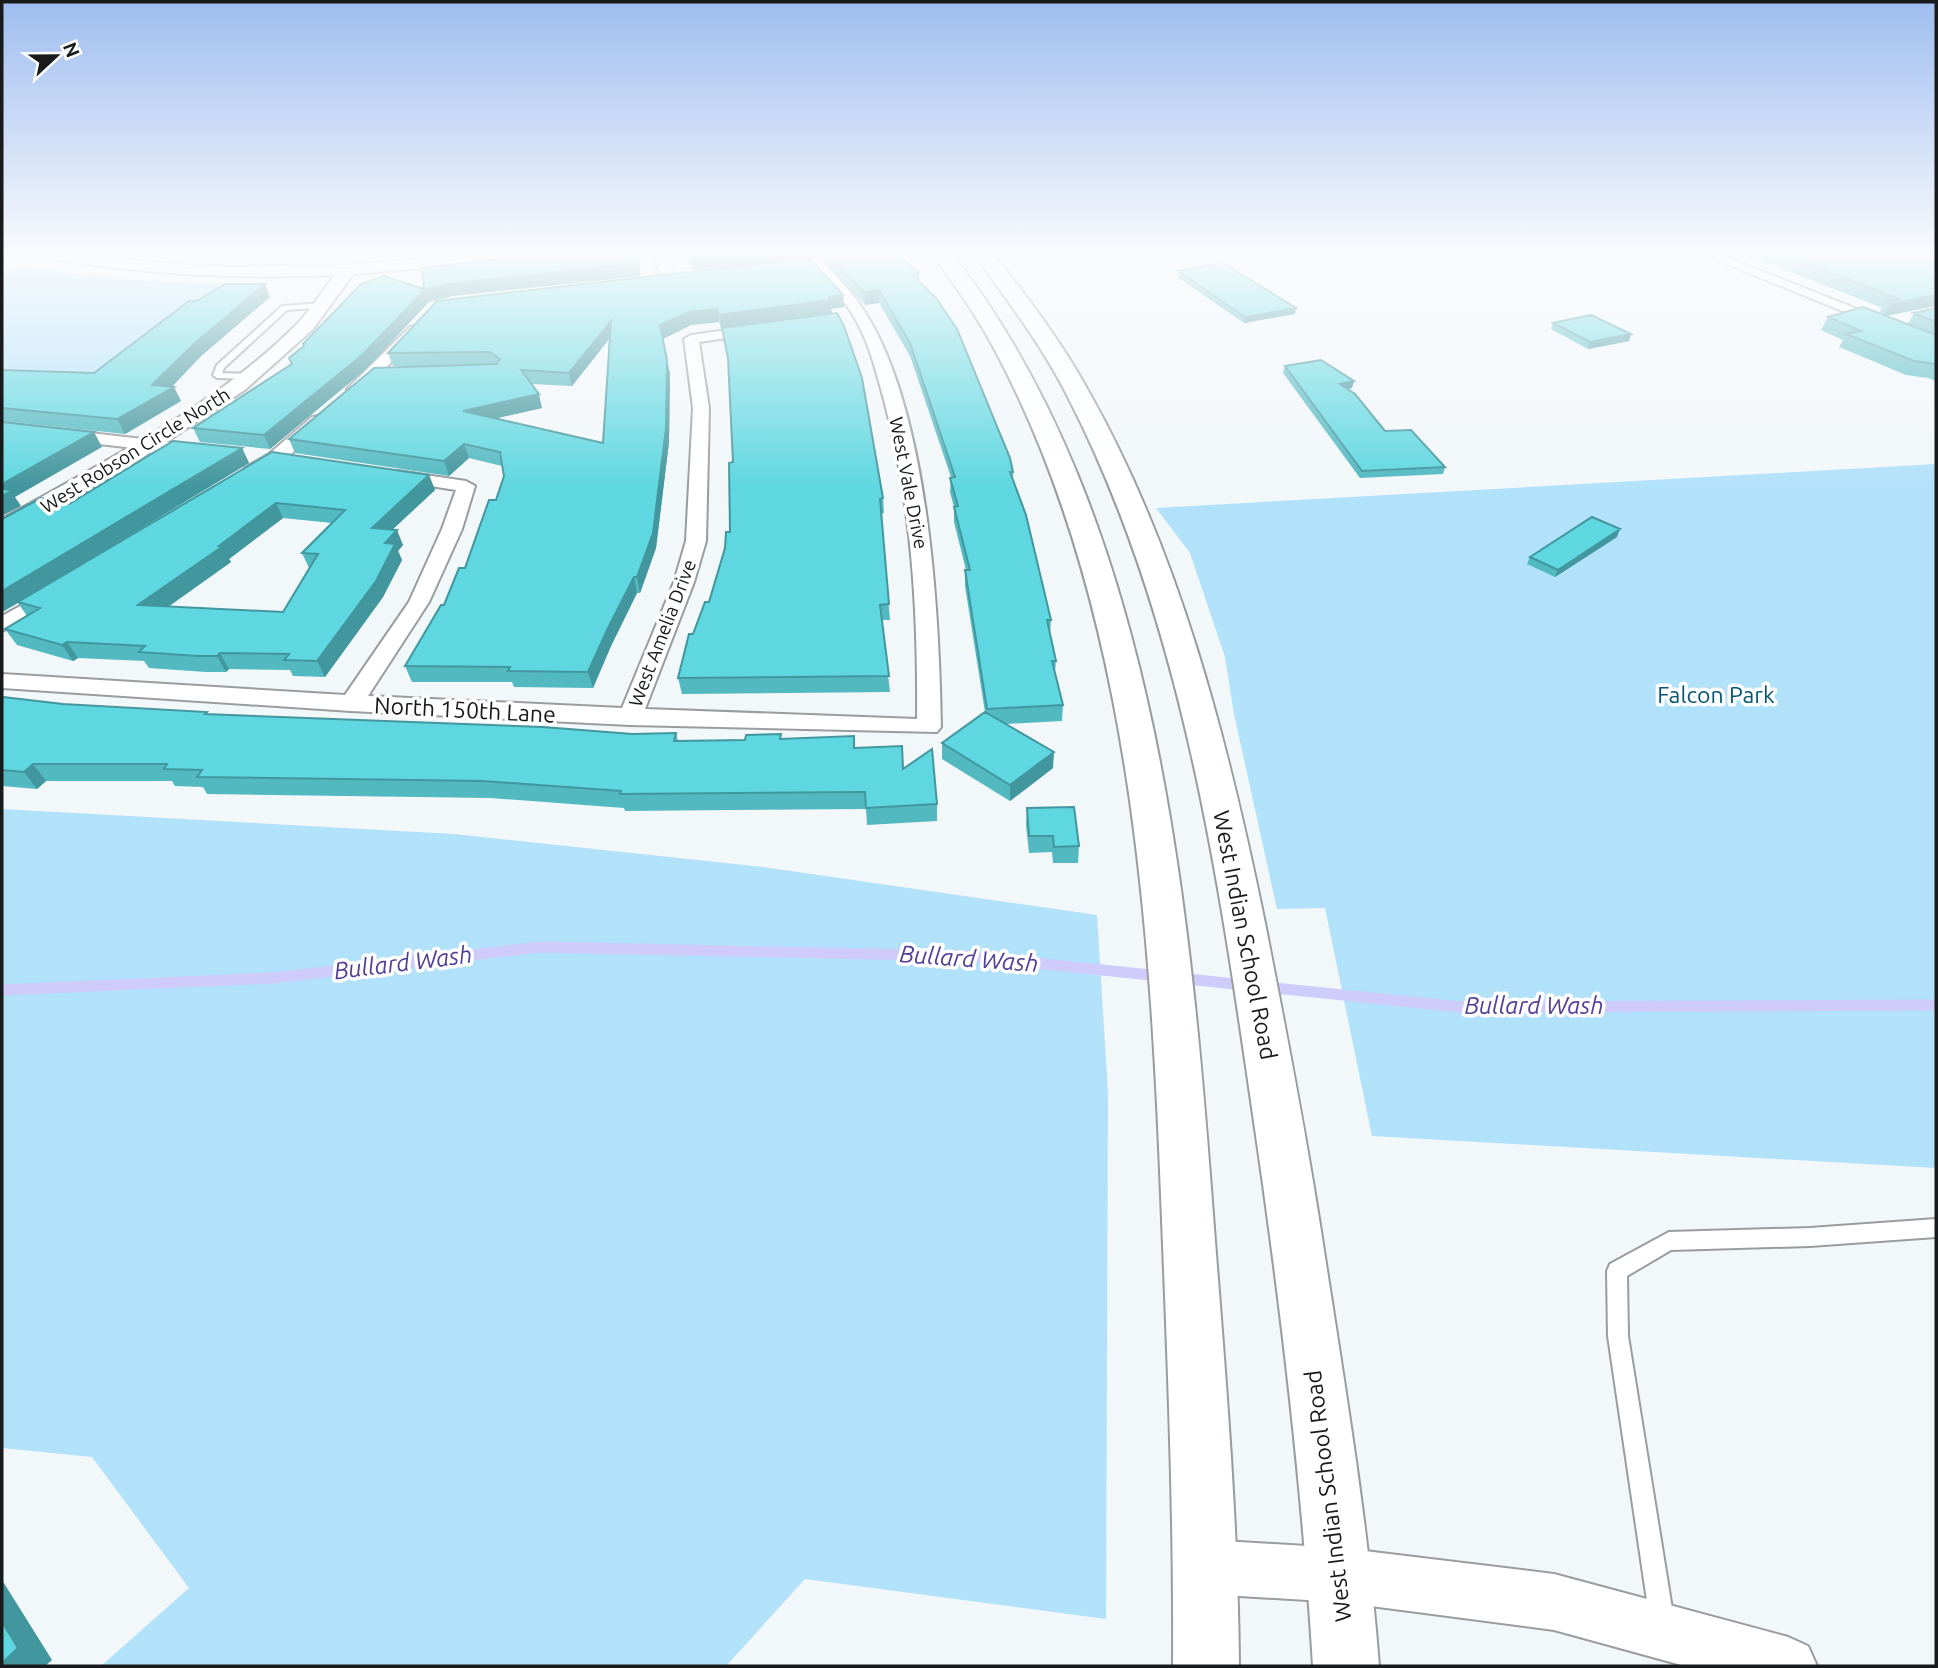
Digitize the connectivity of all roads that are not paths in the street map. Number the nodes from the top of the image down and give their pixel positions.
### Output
1 (259, 332) edge
2 (299, 332) edge
3 (413, 332) edge
4 (742, 332) edge
5 (868, 332) edge
6 (995, 332) edge
7 (1040, 332) edge
8 (1901, 332) edge
9 (1936, 345) edge
10 (374, 374) junction
11 (401, 374) edge
12 (250, 377) junction
13 (2, 428) edge
14 (32, 431) junction
15 (146, 446) junction
16 (2, 447) edge
17 (211, 452) edge
18 (249, 455) dead end
19 (275, 458) junction
20 (302, 462) edge
21 (384, 474) edge
22 (239, 480) edge
23 (2, 529) edge
24 (73, 582) edge
25 (2, 625) edge
26 (2, 681) edge
27 (351, 705) junction
28 (630, 718) junction
29 (929, 727) joint
30 (1936, 1228) edge
31 (1206, 1567) junction
32 (1340, 1575) junction
33 (1664, 1632) junction
34 (1206, 1666) edge
35 (1346, 1666) edge
36 (1788, 1666) edge

1 - 12 lane
2 - 12 street, West Robson Circle North
3 - 10 street
4 - 28 street, West Amelia Drive
5 - 29 street, West Vale Drive
6 - 31 main road
7 - 32 main road, West Indian School Road
8 - 9 street
10 - 11 street
10 - 19 street
12 - 15 street, West Robson Circle North
13 - 14 street
14 - 15 street
14 - 16 street
15 - 17 street
15 - 23 street, West Robson Circle North
18 - 19 street
19 - 20 street
19 - 22 street
21 - 27 street
24 - 25 street
26 - 27 street, North 150th Lane
27 - 28 street, North 150th Lane
28 - 29 street, North 150th Lane
30 - 33 lane
31 - 32 street
31 - 34 main road
32 - 33 street
32 - 35 main road, West Indian School Road
33 - 36 street

